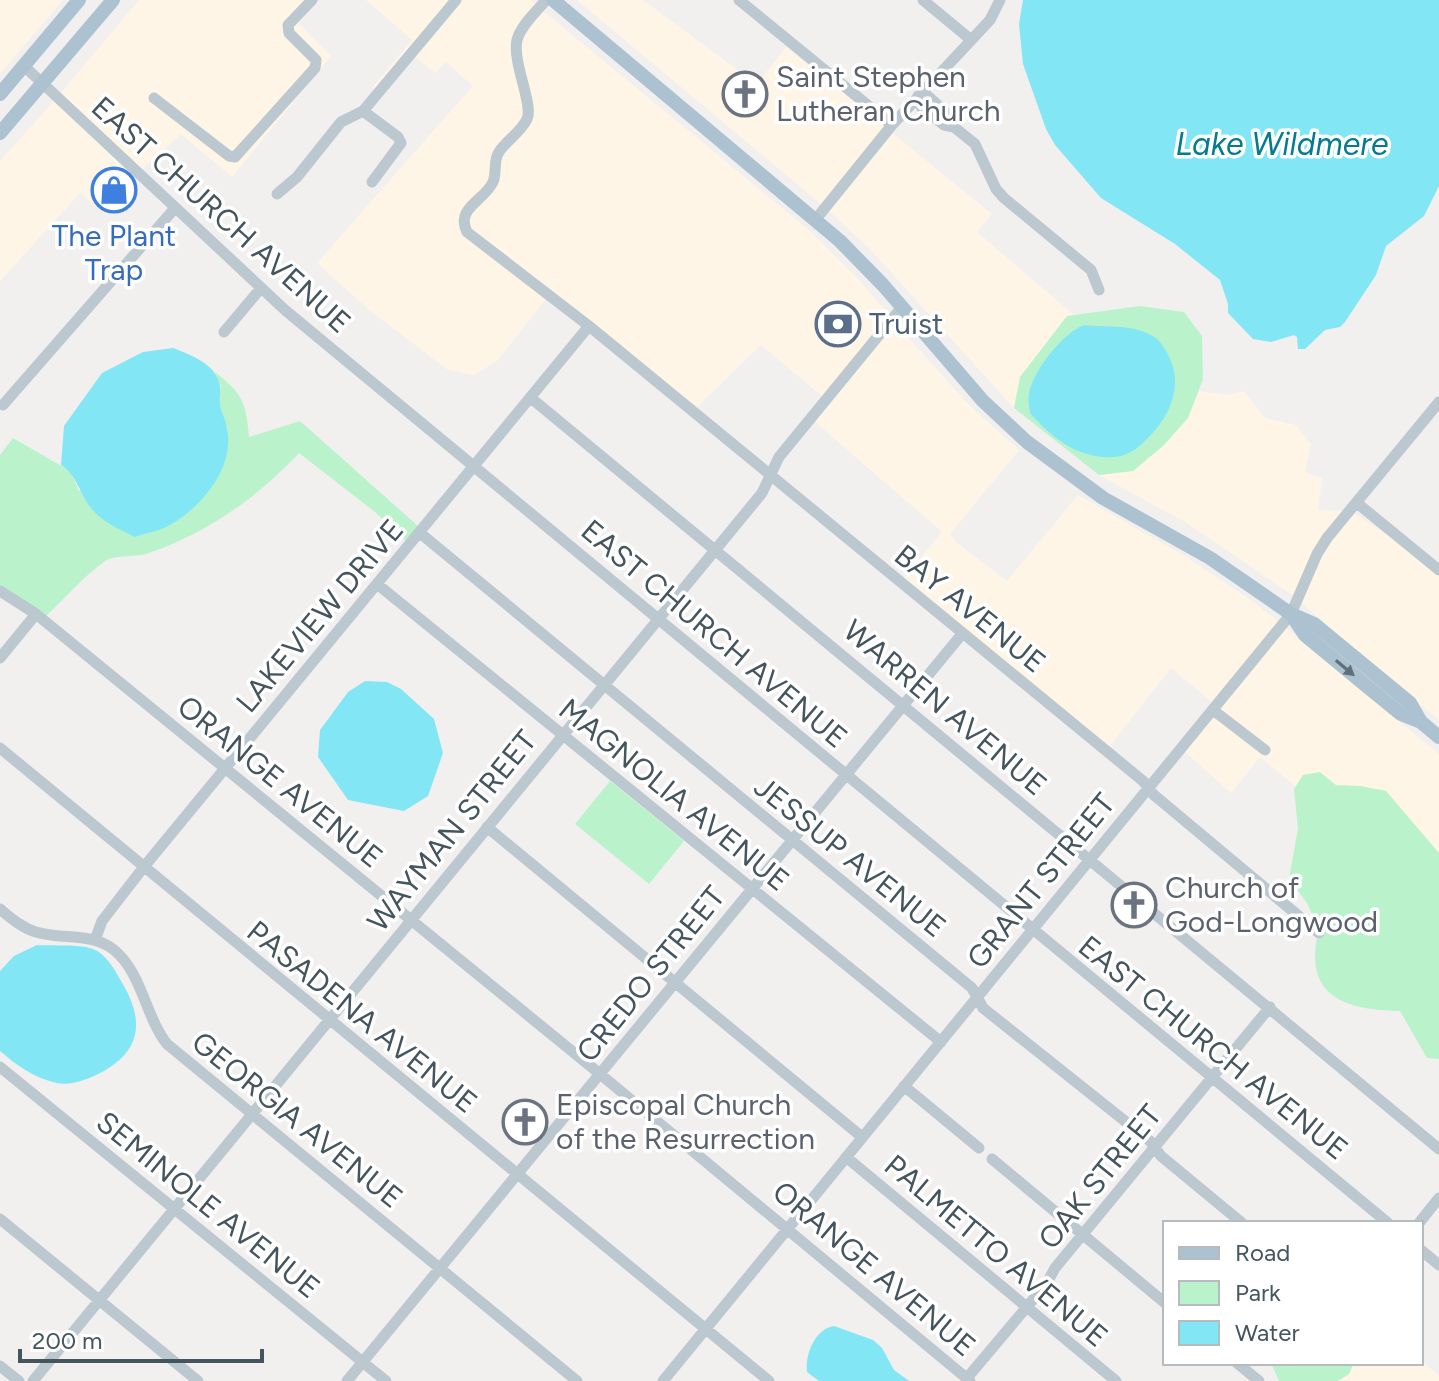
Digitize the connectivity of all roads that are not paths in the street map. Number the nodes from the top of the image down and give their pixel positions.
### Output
1 (79, 0) edge
2 (106, 0) edge
3 (113, 0) edge
4 (312, 0) edge
5 (456, 0) edge
6 (546, 0) edge
7 (553, 0) edge
8 (739, 0) edge
9 (923, 0) edge
10 (1000, 0) edge
11 (100, 16) junction
12 (970, 39) junction
13 (24, 66) junction
14 (42, 84) junction
15 (0, 94) edge
16 (154, 98) dead end
17 (920, 98) junction
18 (363, 111) junction
19 (892, 125) junction
20 (0, 133) edge
21 (372, 182) dead end
22 (277, 194) dead end
23 (175, 208) junction
24 (816, 219) junction
25 (261, 288) junction
26 (1099, 290) dead end
27 (902, 307) junction
28 (589, 326) junction
29 (224, 332) dead end
30 (531, 398) junction
31 (1438, 404) edge
32 (3, 405) dead end
33 (474, 467) junction
34 (770, 475) junction
35 (1357, 503) junction
36 (420, 533) junction
37 (716, 550) junction
38 (1439, 570) edge
39 (377, 584) junction
40 (0, 591) edge
41 (36, 614) junction
42 (1291, 614) junction
43 (658, 618) junction
44 (962, 634) junction
45 (0, 658) edge
46 (604, 685) junction
47 (903, 704) junction
48 (1213, 710) junction
49 (563, 734) junction
50 (1439, 737) edge
51 (0, 748) edge
52 (1265, 750) dead end
53 (225, 768) junction
54 (846, 775) junction
55 (1148, 788) junction
56 (487, 827) junction
57 (792, 840) junction
58 (1090, 859) junction
59 (143, 868) junction
60 (751, 890) junction
61 (0, 909) edge
62 (410, 919) junction
63 (1032, 930) junction
64 (1319, 933) dead end
65 (95, 940) junction
66 (675, 982) junction
67 (977, 997) junction
68 (1270, 1007) junction
69 (329, 1021) junction
70 (941, 1042) junction
71 (0, 1067) edge
72 (600, 1074) junction
73 (1212, 1078) junction
74 (904, 1086) junction
75 (253, 1114) junction
76 (862, 1137) junction
77 (979, 1148) dead end
78 (1155, 1148) junction
79 (1439, 1149) edge
80 (846, 1157) junction
81 (992, 1159) dead end
82 (516, 1175) junction
83 (1439, 1198) edge
84 (174, 1209) junction
85 (0, 1219) edge
86 (1240, 1221) edge
87 (1386, 1221) edge
88 (1421, 1221) edge
89 (788, 1229) junction
90 (1083, 1234) junction
91 (1423, 1252) edge
92 (1439, 1265) edge
93 (440, 1269) junction
94 (98, 1300) junction
95 (1163, 1301) edge
96 (1026, 1307) junction
97 (705, 1329) junction
98 (362, 1362) junction
99 (1239, 1365) edge
100 (0, 1366) edge
101 (968, 1379) edge
102 (19, 1381) edge
103 (33, 1381) edge
104 (198, 1381) edge
105 (347, 1381) edge
106 (386, 1381) edge
107 (577, 1381) edge
108 (663, 1381) edge
109 (769, 1381) edge
110 (1116, 1381) edge
111 (1259, 1381) edge

1 - 13 main road
2 - 11 main road
3 - 11 main road
4 - 16 street
5 - 18 street
6 - 28 street, BAY AVENUE
7 - 24 main road
8 - 19 street
9 - 12 street
10 - 12 street
11 - 14 main road
12 - 17 street
13 - 14 street, EAST CHURCH AVENUE
13 - 15 main road
14 - 20 main road
14 - 23 street, EAST CHURCH AVENUE
17 - 19 street
17 - 26 street
18 - 21 street
18 - 22 street
19 - 24 street
23 - 25 street, EAST CHURCH AVENUE
23 - 32 street
24 - 27 main road
25 - 29 street
25 - 33 street, EAST CHURCH AVENUE
27 - 34 street, WAYMAN STREET
27 - 42 main road
28 - 30 street, LAKEVIEW DRIVE
28 - 34 street, BAY AVENUE
30 - 33 street, LAKEVIEW DRIVE
30 - 37 street, WARREN AVENUE
31 - 35 street, GRANT STREET
33 - 36 street, LAKEVIEW DRIVE
33 - 43 street, EAST CHURCH AVENUE
34 - 37 street, WAYMAN STREET
34 - 44 street, BAY AVENUE
35 - 38 street
35 - 42 street, GRANT STREET
36 - 39 street, LAKEVIEW DRIVE
36 - 46 street, JESSUP AVENUE
37 - 43 street, WAYMAN STREET
37 - 47 street, WARREN AVENUE
39 - 49 street, MAGNOLIA AVENUE
39 - 53 street, LAKEVIEW DRIVE
40 - 41 street, ORANGE AVENUE
41 - 45 street
41 - 53 street, ORANGE AVENUE
42 - 48 street, GRANT STREET
42 - 50 main road
43 - 46 street, WAYMAN STREET
43 - 54 street, EAST CHURCH AVENUE
44 - 47 street, CREDO STREET
44 - 55 street, BAY AVENUE
46 - 49 street, WAYMAN STREET
46 - 57 street, JESSUP AVENUE
47 - 54 street, CREDO STREET
47 - 58 street, WARREN AVENUE
48 - 52 street
48 - 55 street, GRANT STREET
49 - 56 street, WAYMAN STREET
49 - 60 street, MAGNOLIA AVENUE
51 - 59 street, PASADENA AVENUE
53 - 59 street, LAKEVIEW DRIVE
53 - 62 street, ORANGE AVENUE
54 - 57 street, CREDO STREET
54 - 63 street, EAST CHURCH AVENUE
55 - 58 street, GRANT STREET
55 - 64 street, BAY AVENUE
56 - 62 street, WAYMAN STREET
56 - 66 street, PALMETTO AVENUE
57 - 60 street, CREDO STREET
57 - 67 street, JESSUP AVENUE
58 - 63 street, GRANT STREET
58 - 68 street, WARREN AVENUE
59 - 65 street, LAKEVIEW DRIVE
59 - 69 street, PASADENA AVENUE
60 - 66 street, CREDO STREET
60 - 70 street, MAGNOLIA AVENUE
61 - 65 street, GEORGIA AVENUE
62 - 69 street, WAYMAN STREET
62 - 72 street, ORANGE AVENUE
63 - 67 street, GRANT STREET
63 - 73 street, EAST CHURCH AVENUE
65 - 75 street, GEORGIA AVENUE
66 - 72 street, CREDO STREET
66 - 76 street, PALMETTO AVENUE
67 - 70 street, GRANT STREET
67 - 78 street, JESSUP AVENUE
68 - 73 street, OAK STREET
68 - 79 street, WARREN AVENUE
69 - 75 street, WAYMAN STREET
69 - 82 street, PASADENA AVENUE
70 - 74 street, GRANT STREET
71 - 84 street, SEMINOLE AVENUE
72 - 82 street, CREDO STREET
72 - 89 street, ORANGE AVENUE
73 - 78 street, OAK STREET
73 - 87 street, EAST CHURCH AVENUE
74 - 76 street, GRANT STREET
74 - 77 street
75 - 84 street, WAYMAN STREET
75 - 93 street, GEORGIA AVENUE
76 - 80 street, GRANT STREET
78 - 86 street, JESSUP AVENUE
78 - 90 street, OAK STREET
80 - 89 street, GRANT STREET
80 - 96 street, PALMETTO AVENUE
81 - 90 street
82 - 93 street, CREDO STREET
82 - 97 street, PASADENA AVENUE
83 - 88 street
84 - 94 street, WAYMAN STREET
84 - 98 street, SEMINOLE AVENUE
85 - 94 street
89 - 97 street, GRANT STREET
89 - 101 street, ORANGE AVENUE
90 - 95 street
90 - 96 street, OAK STREET
91 - 92 street
93 - 98 street, CREDO STREET
93 - 107 street, GEORGIA AVENUE
94 - 103 street, WAYMAN STREET
94 - 104 street
96 - 101 street, OAK STREET
96 - 110 street, PALMETTO AVENUE
97 - 108 street, GRANT STREET
97 - 109 street, PASADENA AVENUE
98 - 105 street, CREDO STREET
98 - 106 street, SEMINOLE AVENUE
99 - 111 street
100 - 102 street

